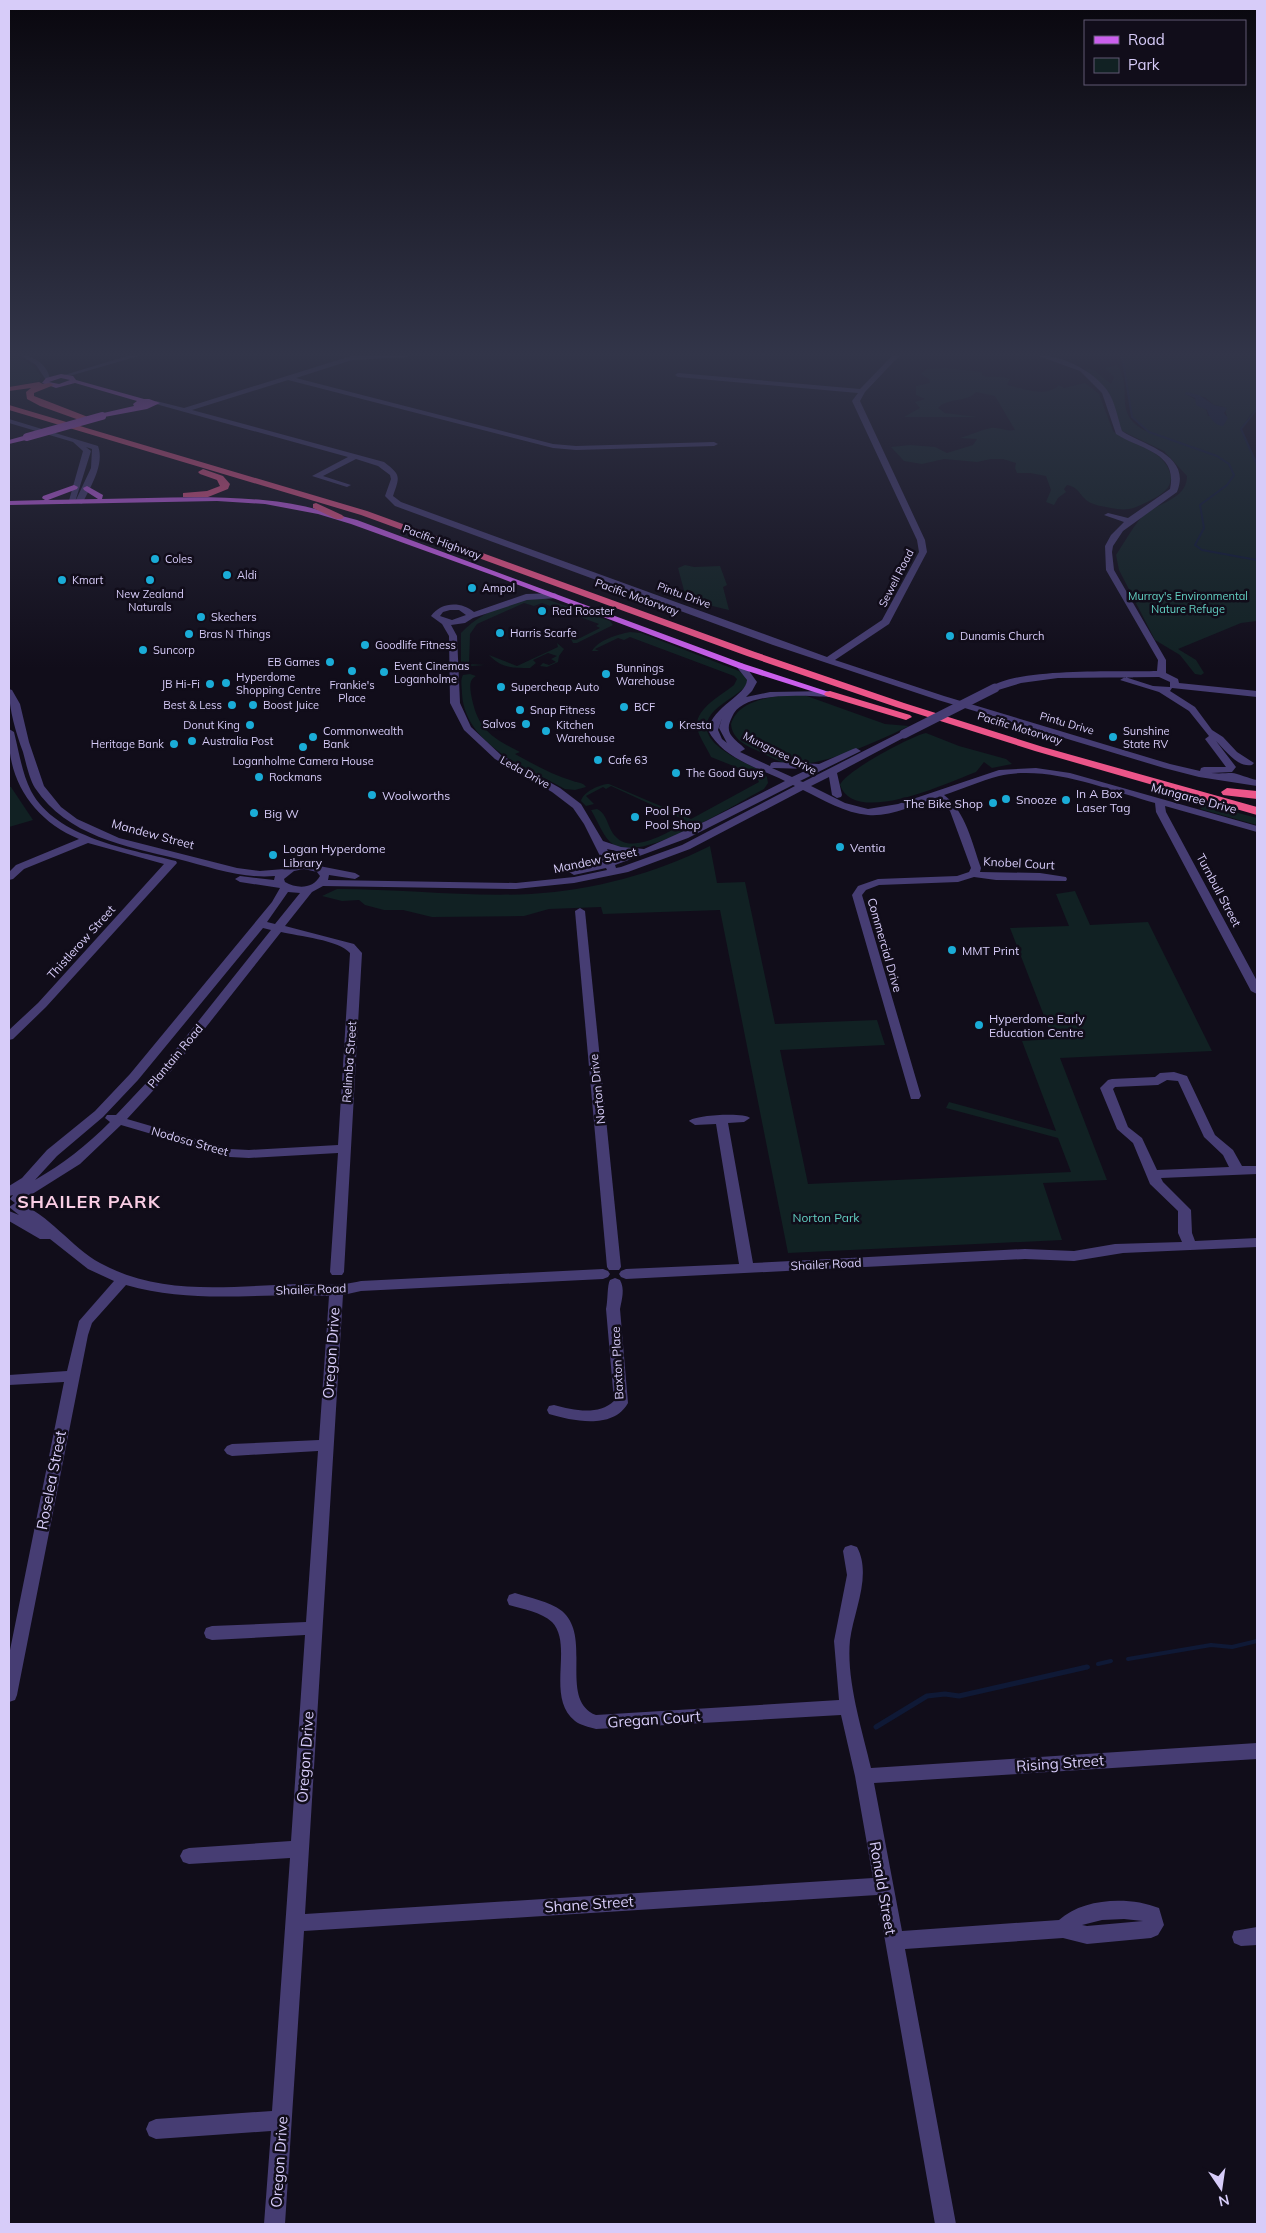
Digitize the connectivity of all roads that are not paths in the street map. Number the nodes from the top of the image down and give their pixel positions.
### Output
1 (84, 459) edge
2 (95, 459) edge
3 (163, 459) edge
4 (184, 459) edge
5 (215, 459) edge
6 (354, 459) edge
7 (365, 459) edge
8 (883, 459) edge
9 (1166, 459) edge
10 (185, 466) junction
11 (346, 486) dead end
12 (74, 487) junction
13 (87, 488) junction
14 (186, 495) joint
15 (100, 497) junction
16 (46, 498) junction
17 (9, 499) edge
18 (76, 499) junction
19 (9, 504) edge
20 (1108, 515) dead end
21 (340, 518) junction
22 (1130, 520) junction
23 (526, 585) junction
24 (555, 596) junction
25 (468, 612) junction
26 (461, 621) junction
27 (445, 622) junction
28 (453, 636) junction
29 (839, 653) junction
30 (828, 660) junction
31 (741, 666) junction
32 (848, 667) junction
33 (1161, 674) junction
34 (1142, 679) junction
35 (1173, 687) junction
36 (1162, 690) junction
37 (9, 692) edge
38 (830, 694) junction
39 (1257, 694) edge
40 (1192, 710) junction
41 (9, 732) edge
42 (1209, 732) junction
43 (904, 734) junction
44 (11, 751) edge
45 (1155, 761) junction
46 (1253, 764) edge
47 (822, 766) junction
48 (1100, 767) junction
49 (772, 768) junction
50 (1230, 768) junction
51 (832, 772) junction
52 (1238, 780) junction
53 (801, 782) junction
54 (1257, 783) edge
55 (774, 791) junction
56 (1227, 792) junction
57 (936, 794) junction
58 (822, 795) junction
59 (837, 795) junction
60 (1257, 795) edge
61 (784, 796) junction
62 (1257, 801) edge
63 (1160, 802) junction
64 (892, 807) junction
65 (1257, 811) edge
66 (1257, 829) edge
67 (87, 840) junction
68 (600, 846) junction
69 (650, 851) junction
70 (171, 863) junction
71 (14, 866) edge
72 (611, 868) junction
73 (321, 870) junction
74 (580, 871) junction
75 (285, 872) junction
76 (974, 874) junction
77 (9, 877) edge
78 (1062, 879) dead end
79 (321, 883) junction
80 (283, 886) junction
81 (309, 889) junction
82 (580, 911) dead end
83 (260, 924) junction
84 (278, 928) junction
85 (1257, 991) edge
86 (9, 1036) edge
87 (915, 1096) dead end
88 (99, 1114) junction
89 (744, 1118) dead end
90 (721, 1119) junction
91 (117, 1120) junction
92 (695, 1121) dead end
93 (343, 1150) junction
94 (1237, 1170) junction
95 (1257, 1170) edge
96 (1153, 1174) junction
97 (11, 1203) edge
98 (1257, 1243) edge
99 (1191, 1246) junction
100 (747, 1268) junction
101 (608, 1270) junction
102 (337, 1272) dead end
103 (621, 1278) junction
104 (123, 1280) junction
105 (336, 1290) junction
106 (72, 1376) junction
107 (9, 1380) edge
108 (554, 1410) dead end
109 (325, 1445) junction
110 (232, 1450) dead end
111 (851, 1551) dead end
112 (515, 1600) dead end
113 (313, 1628) junction
114 (212, 1633) dead end
115 (9, 1695) edge
116 (848, 1707) junction
117 (1257, 1751) edge
118 (864, 1776) junction
119 (299, 1849) junction
120 (189, 1856) dead end
121 (882, 1886) junction
122 (295, 1923) junction
123 (1063, 1929) dead end
124 (893, 1941) junction
125 (282, 2120) junction
126 (156, 2129) dead end
127 (275, 2224) edge
128 (946, 2224) edge

1 - 12 street
2 - 13 street
3 - 10 highway
4 - 48 highway, Pacific Motorway
5 - 56 highway, Pacific Motorway
6 - 11 street
7 - 30 street, Pintu Drive
8 - 29 street, Sewell Road
9 - 22 street
10 - 14 highway
10 - 21 highway
12 - 16 main road
12 - 18 street
13 - 15 main road
13 - 18 street
14 - 15 main road, Pacific Highway
15 - 18 main road, Pacific Highway
16 - 17 main road
16 - 18 main road
18 - 19 main road, Pacific Highway
18 - 21 main road, Pacific Highway
20 - 22 street
21 - 23 main road, Pacific Highway
22 - 33 street
23 - 24 main road, Pacific Highway
23 - 25 street
24 - 25 street
24 - 31 main road, Pacific Highway
25 - 26 street
25 - 27 street
26 - 27 street
26 - 28 street, Leda Drive
27 - 28 street, Leda Drive
28 - 68 street, Leda Drive
29 - 30 street, Sewell Road
29 - 32 street
30 - 32 street, Pintu Drive
31 - 38 main road, Pacific Highway
31 - 49 street, Mungaree Drive
32 - 45 street, Pintu Drive
33 - 34 street
33 - 35 street
34 - 36 street
34 - 43 street, Mandew Street, bridge
35 - 36 street
35 - 39 street
35 - 40 street
36 - 40 street
37 - 75 street, Mandew Street
38 - 48 highway
38 - 49 street, Mungaree Drive
40 - 42 street
41 - 44 street, Mandew Street
42 - 46 street
42 - 50 street
43 - 47 street, Mandew Street
43 - 51 street, Mandew Street
44 - 67 street, Mandew Street
45 - 50 street, Pintu Drive
45 - 52 street, Pintu Drive
46 - 50 street, Pintu Drive
47 - 49 street
47 - 53 street, Mandew Street
48 - 65 highway, Pacific Motorway
49 - 53 street, Mungaree Drive
49 - 55 street
50 - 52 street
51 - 53 street, Mandew Street
51 - 59 street
52 - 54 street, Pintu Drive
53 - 55 street, Mandew Street
53 - 58 street, Mungaree Drive
53 - 59 street, Mungaree Drive
53 - 61 street, Mandew Street
55 - 69 street, Mandew Street
56 - 60 highway
56 - 62 highway, Pacific Motorway
57 - 63 street, Mungaree Drive
57 - 64 street, Mungaree Drive
57 - 76 street
58 - 61 street
58 - 64 street, Mungaree Drive
59 - 64 street, Mungaree Drive
61 - 72 street, Mandew Street
63 - 66 street, Mungaree Drive
63 - 85 street, Turnbull Street
67 - 70 street, Mandew Street
67 - 71 street
68 - 69 street
68 - 72 street, Leda Drive
68 - 74 street
69 - 72 street, Mandew Street
70 - 80 street, Mandew Street
70 - 86 street, Thistlerow Street
71 - 77 street
72 - 74 street, Mandew Street
72 - 79 street, Mandew Street
73 - 74 street, Mandew Street
73 - 75 street, Mandew Street
73 - 79 street
75 - 80 street, Plantain Road
76 - 78 street, Knobel Court
76 - 87 street, Commercial Drive
79 - 81 street
80 - 81 street, Mandew Street
80 - 83 street, Plantain Road
81 - 84 street, Plantain Road
82 - 101 street, Norton Drive
83 - 84 street, Relimba Street
83 - 88 street, Plantain Road
84 - 91 street, Plantain Road
84 - 93 street, Relimba Street
88 - 91 street, Nodosa Street
88 - 97 street, Plantain Road
89 - 90 street
90 - 92 street
90 - 100 street
91 - 93 street, Nodosa Street
91 - 97 street, Plantain Road
93 - 102 street, Relimba Street
94 - 95 street
94 - 96 street
94 - 96 street
96 - 99 street
97 - 104 street, Shailer Road
98 - 99 street, Shailer Road
99 - 100 street, Shailer Road
100 - 103 street, Shailer Road
101 - 103 street
101 - 105 street, Shailer Road
103 - 108 street, Baxton Place
104 - 105 street, Shailer Road
104 - 106 street, Roselea Street
105 - 109 street, Oregon Drive
106 - 107 street
106 - 115 street, Roselea Street
109 - 110 street
109 - 113 street, Oregon Drive
111 - 116 street, Ronald Street
112 - 116 street, Gregan Court
113 - 114 street
113 - 119 street, Oregon Drive
116 - 118 street, Ronald Street
117 - 118 street, Rising Street
118 - 121 street, Ronald Street
119 - 120 street
119 - 122 street, Oregon Drive
121 - 122 street, Shane Street
121 - 124 street, Ronald Street
122 - 125 street, Oregon Drive
123 - 124 street
124 - 128 street, Ronald Street
125 - 126 street
125 - 127 street, Oregon Drive

